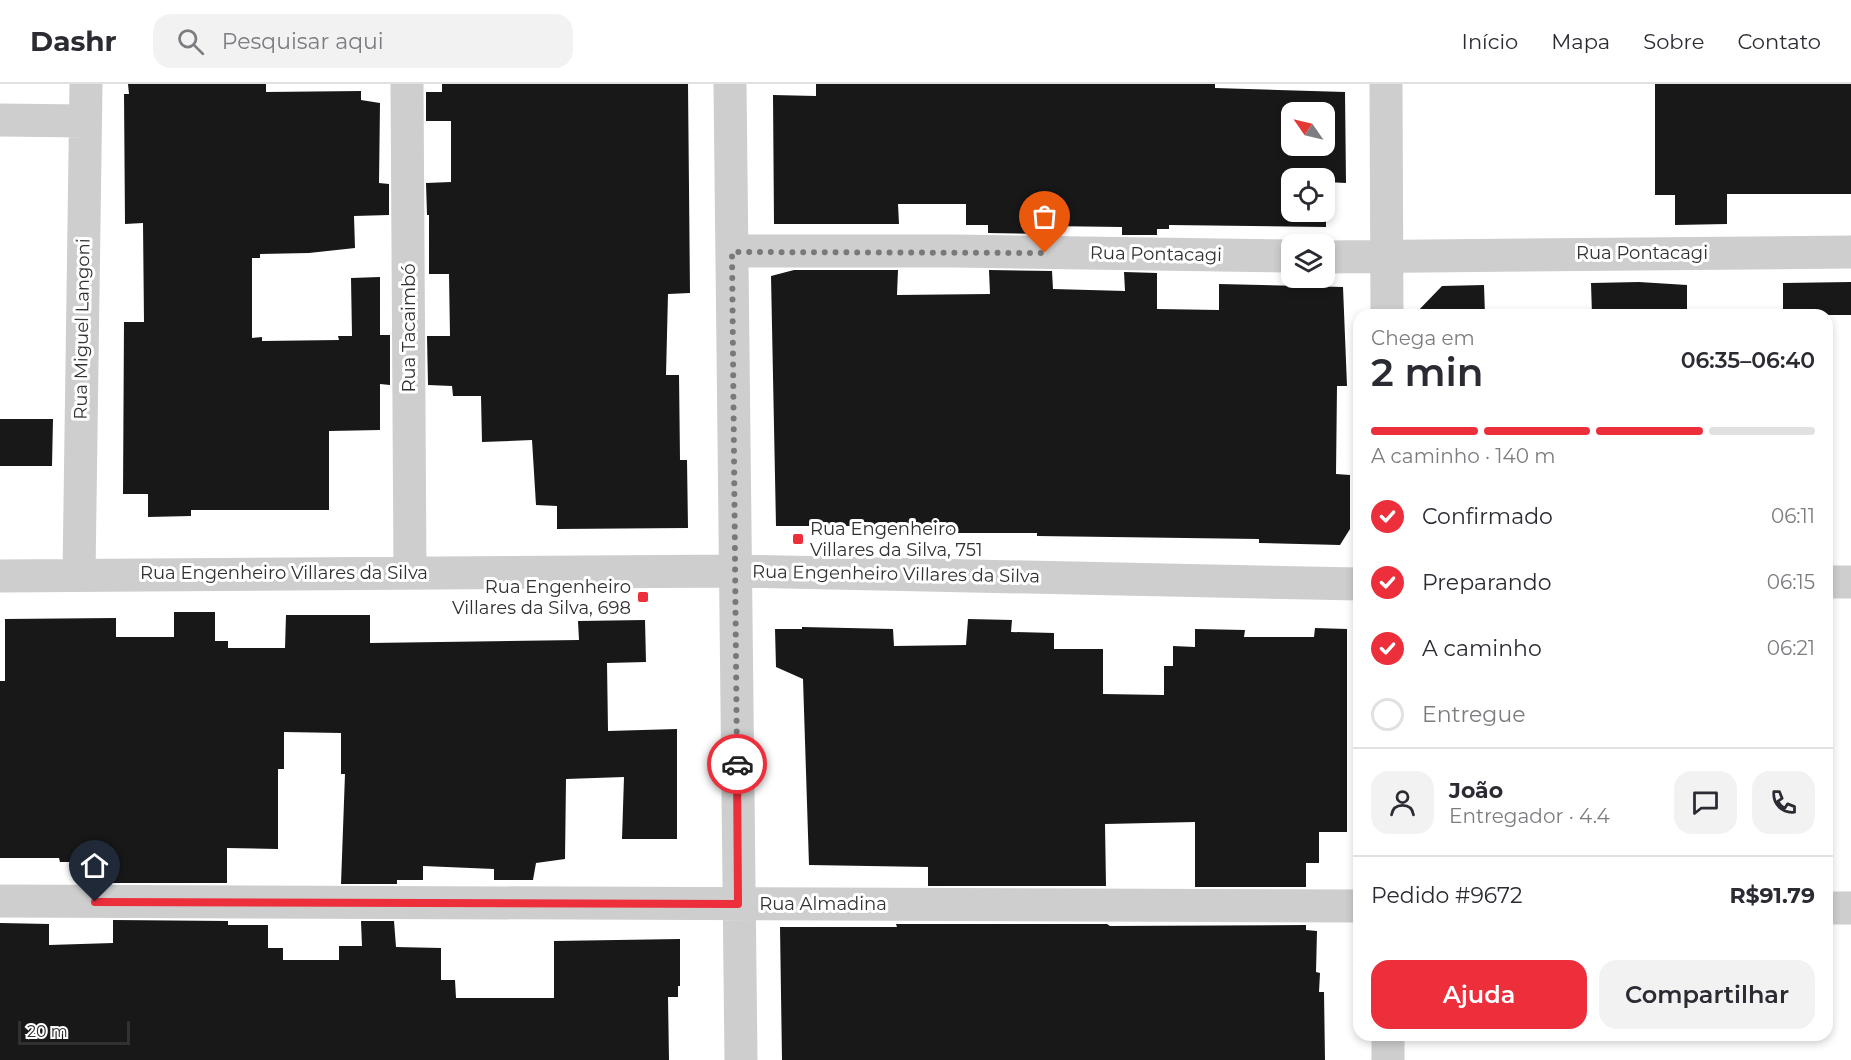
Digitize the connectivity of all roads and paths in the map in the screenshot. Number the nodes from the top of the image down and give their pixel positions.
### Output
1 (86, 84) edge
2 (407, 84) edge
3 (730, 84) edge
4 (1386, 84) edge
5 (0, 120) edge
6 (85, 121) junction
7 (732, 252) junction
8 (1851, 252) edge
9 (1281, 256) edge
10 (1387, 256) junction
11 (1335, 257) edge
12 (1387, 309) edge
13 (735, 571) junction
14 (410, 572) junction
15 (79, 574) junction
16 (0, 576) edge
17 (1833, 582) edge
18 (1851, 582) edge
19 (1353, 584) edge
20 (0, 902) edge
21 (738, 904) junction
22 (1353, 906) edge
23 (1833, 908) edge
24 (1851, 908) edge
25 (1388, 1041) edge
26 (741, 1060) edge
27 (1388, 1060) edge

1 - 6 street, Rua Miguel Langoni
2 - 14 street, Rua Tacaimbó
3 - 7 street
4 - 10 street
5 - 6 street
6 - 15 street, Rua Miguel Langoni
7 - 9 street, Rua Pontacagi
7 - 13 street
8 - 10 street, Rua Pontacagi
10 - 11 street, Rua Pontacagi
10 - 12 street
13 - 14 street, Rua Engenheiro Villares da Silva
13 - 19 street, Rua Engenheiro Villares da Silva
13 - 21 street
14 - 15 street, Rua Engenheiro Villares da Silva
15 - 16 street, Rua Engenheiro Villares da Silva
17 - 18 street
20 - 21 street, Rua Almadina
21 - 22 street, Rua Almadina
21 - 26 street
23 - 24 street
25 - 27 street

